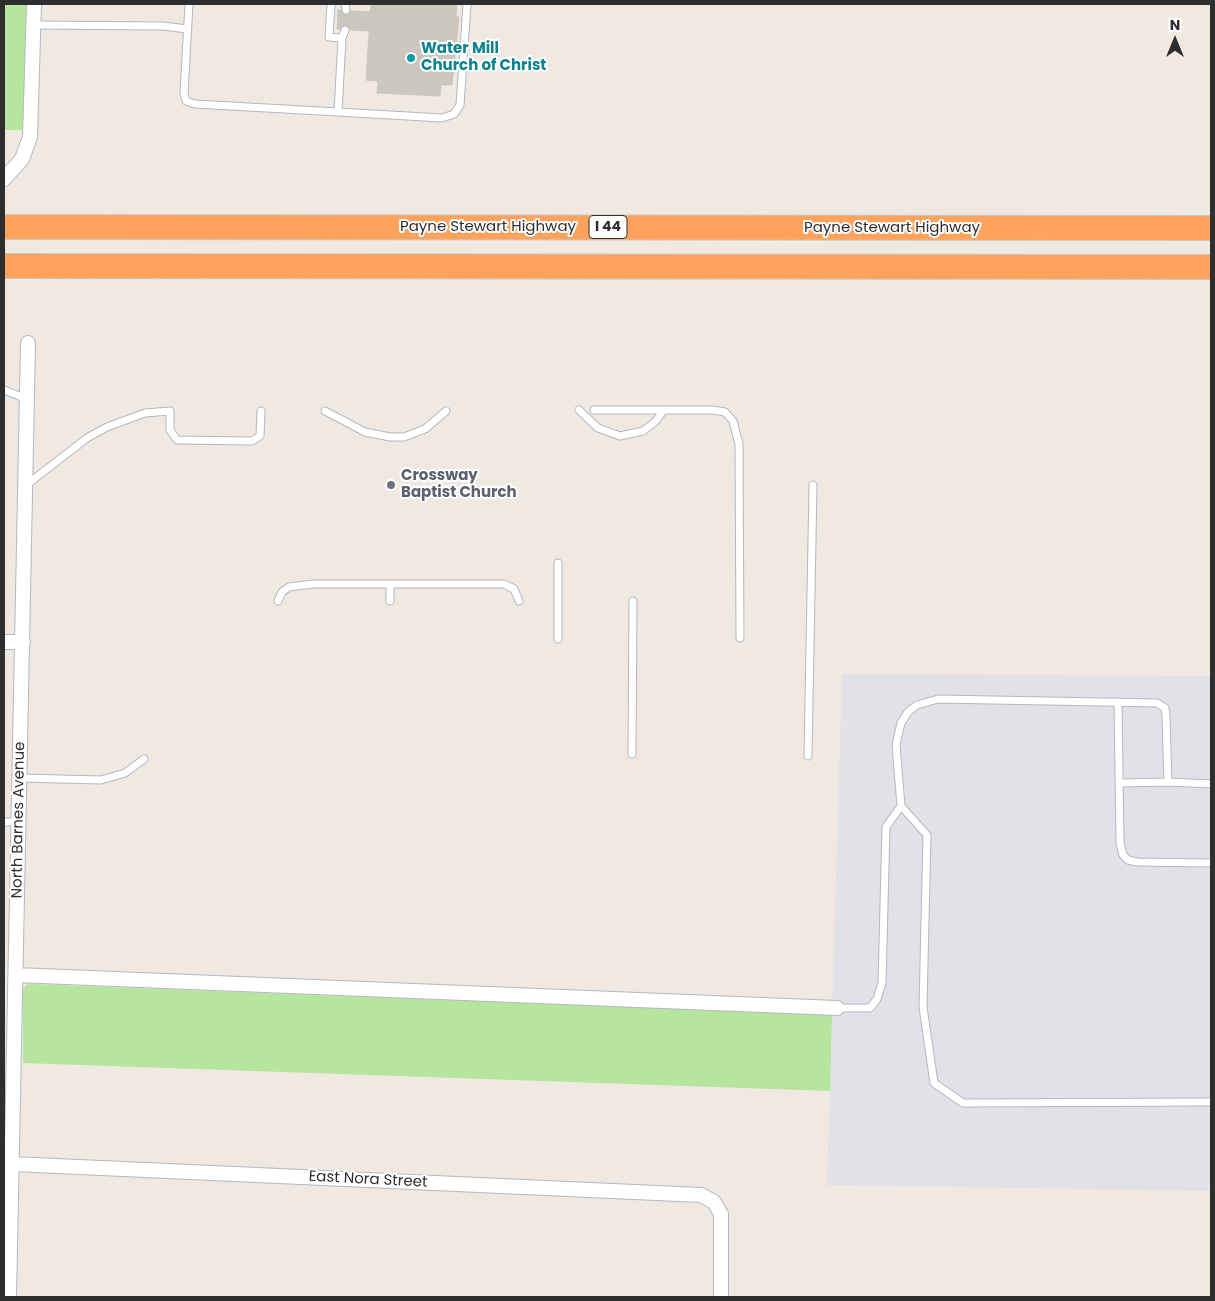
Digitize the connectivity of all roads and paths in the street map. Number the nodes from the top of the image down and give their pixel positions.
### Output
1 (34, 4) edge
2 (189, 4) edge
3 (331, 4) edge
4 (467, 4) edge
5 (34, 25) junction
6 (187, 29) junction
7 (345, 30) dead end
8 (342, 38) junction
9 (338, 112) junction
10 (4, 179) edge
11 (4, 227) edge
12 (1211, 228) edge
13 (4, 266) edge
14 (1211, 267) edge
15 (28, 343) dead end
16 (4, 390) edge
17 (27, 399) junction
18 (324, 410) dead end
19 (446, 410) dead end
20 (579, 410) dead end
21 (594, 410) dead end
22 (664, 410) junction
23 (261, 411) dead end
24 (813, 485) dead end
25 (25, 486) junction
26 (558, 563) dead end
27 (390, 584) junction
28 (278, 601) dead end
29 (390, 601) dead end
30 (519, 601) dead end
31 (633, 601) dead end
32 (740, 638) dead end
33 (558, 639) dead end
34 (4, 642) edge
35 (22, 642) junction
36 (1118, 702) junction
37 (632, 754) dead end
38 (808, 756) dead end
39 (144, 759) dead end
40 (20, 778) junction
41 (1168, 782) junction
42 (1119, 783) junction
43 (1211, 784) edge
44 (901, 806) junction
45 (4, 822) edge
46 (19, 822) junction
47 (1211, 864) edge
48 (16, 975) junction
49 (837, 1008) joint
50 (1211, 1102) edge
51 (12, 1164) junction
52 (10, 1297) edge
53 (721, 1297) edge

1 - 5 street
2 - 6 lane
3 - 8 lane
4 - 9 lane
5 - 6 lane
5 - 10 street
6 - 9 lane
7 - 8 lane
8 - 9 lane
11 - 12 highway, Payne Stewart Highway / I 44
13 - 14 highway
15 - 17 street, North Barnes Avenue
16 - 17 lane
17 - 25 street, North Barnes Avenue
18 - 19 lane
20 - 22 lane
21 - 22 lane
22 - 32 lane
23 - 25 lane
24 - 38 lane
25 - 35 street, North Barnes Avenue
26 - 33 lane
27 - 28 lane
27 - 29 lane
27 - 30 lane
31 - 37 lane
34 - 35 street
35 - 40 street, North Barnes Avenue
36 - 41 lane
36 - 42 lane
36 - 44 lane
39 - 40 lane
40 - 46 street, North Barnes Avenue
41 - 42 lane
41 - 43 lane
42 - 47 lane
44 - 49 lane
44 - 50 lane
45 - 46 lane
46 - 48 street, North Barnes Avenue
48 - 49 street
48 - 51 street, North Barnes Avenue
51 - 52 street, North Barnes Avenue
51 - 53 street, East Nora Street

